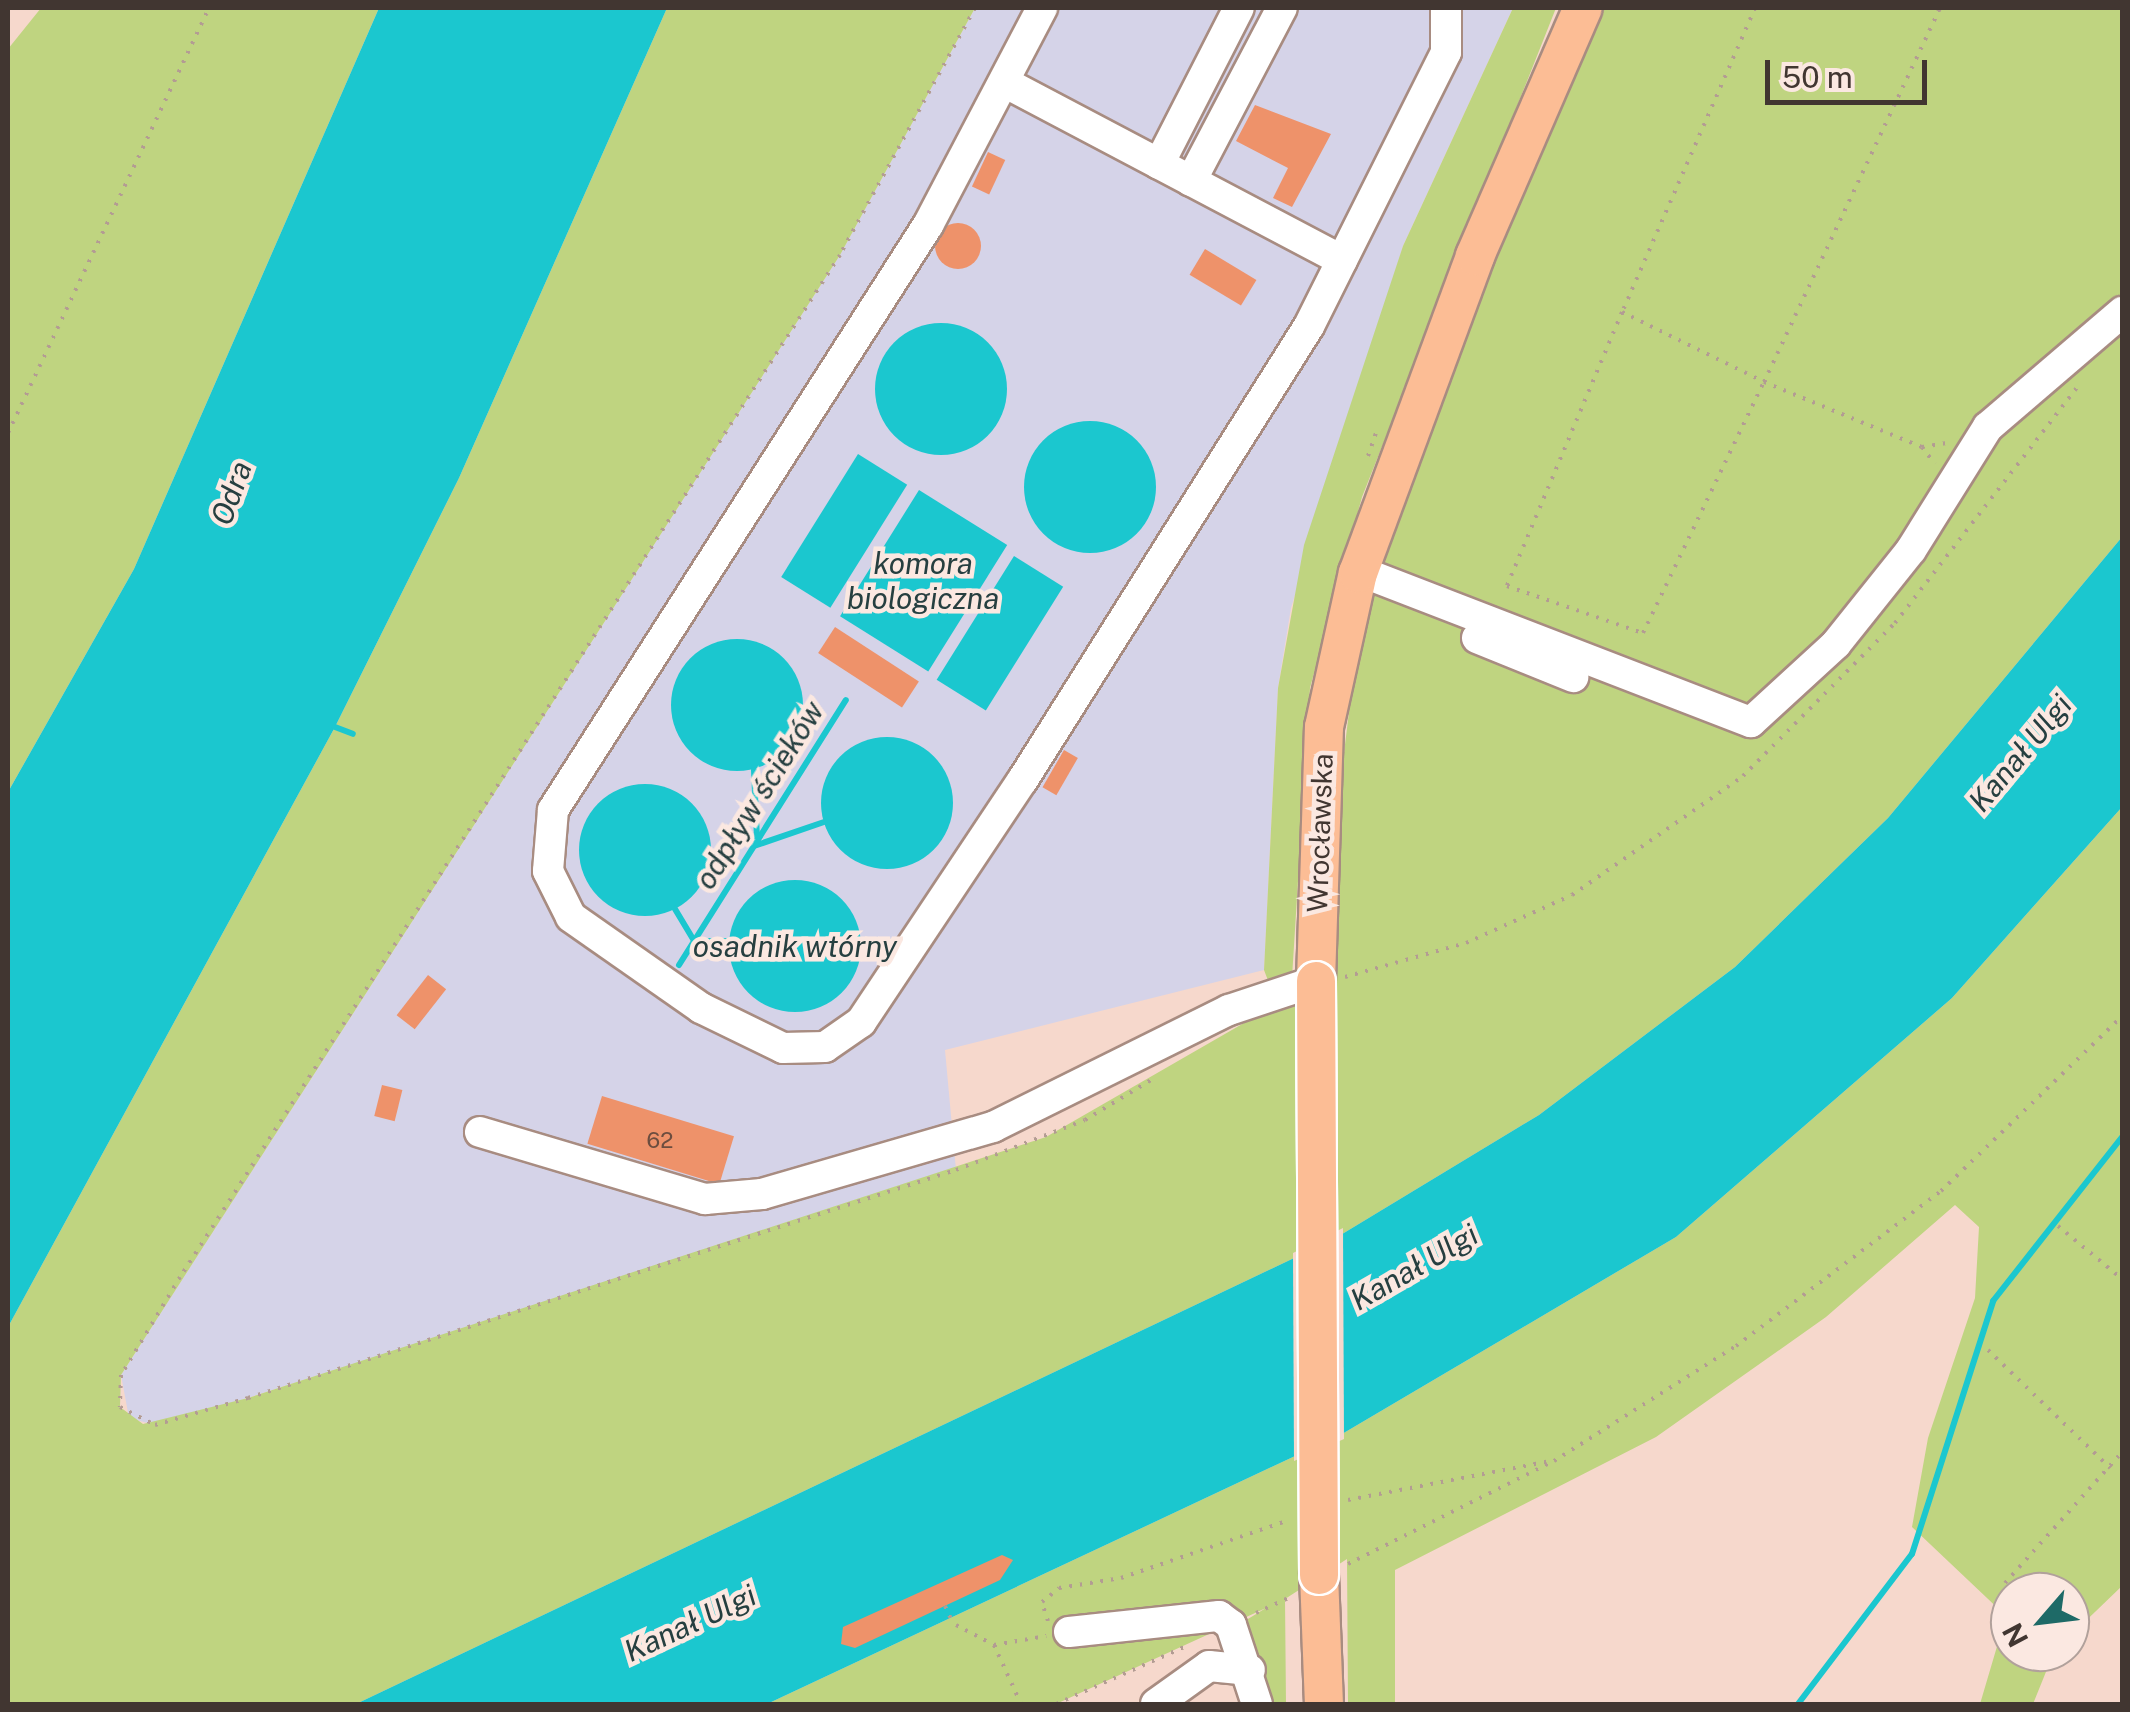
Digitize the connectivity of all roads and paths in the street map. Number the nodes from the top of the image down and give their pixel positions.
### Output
1 (209, 8) edge
2 (1042, 8) edge
3 (1239, 8) edge
4 (1282, 8) edge
5 (1446, 8) edge
6 (1468, 8) edge
7 (1583, 8) edge
8 (1755, 8) edge
9 (1940, 8) edge
10 (1446, 52) junction
11 (1004, 82) junction
12 (1158, 164) junction
13 (1191, 181) junction
14 (1342, 260) junction
15 (1622, 312) junction
16 (2122, 312) edge
17 (1764, 382) junction
18 (8, 433) edge
19 (1946, 492) junction
20 (1357, 580) junction
21 (1573, 677) dead end
22 (1316, 981) junction
23 (2122, 1016) edge
24 (480, 1132) dead end
25 (2058, 1226) dead end
26 (2122, 1280) edge
27 (1988, 1350) dead end
28 (2122, 1452) edge
29 (1554, 1460) junction
30 (2110, 1468) junction
31 (1337, 1504) dead end
32 (1305, 1515) dead end
33 (1329, 1572) junction
34 (2014, 1572) edge
35 (945, 1606) dead end
36 (1069, 1632) junction
37 (994, 1644) junction
38 (1250, 1670) junction
39 (1021, 1704) edge
40 (1156, 1704) edge
41 (1257, 1704) edge
42 (1324, 1704) edge

1 - 18 path
2 - 11 lane
3 - 12 lane
4 - 13 lane
5 - 10 lane
6 - 10 lane
7 - 20 main road, Wrocławska
8 - 15 path
9 - 17 path
10 - 14 lane
11 - 12 lane
11 - 14 lane
12 - 13 lane
13 - 14 lane
15 - 17 path
15 - 17 path
16 - 19 lane
17 - 19 path
19 - 20 lane
20 - 21 lane
20 - 22 main road, Wrocławska
22 - 24 lane
22 - 33 main road, Wrocławska, bridge
23 - 29 path
25 - 26 path
27 - 30 path
28 - 30 path
29 - 31 path
29 - 33 path
30 - 34 path
32 - 36 path
33 - 42 main road, Wrocławska
35 - 37 path
36 - 37 path
36 - 38 lane
37 - 39 path
38 - 40 lane
38 - 41 lane

